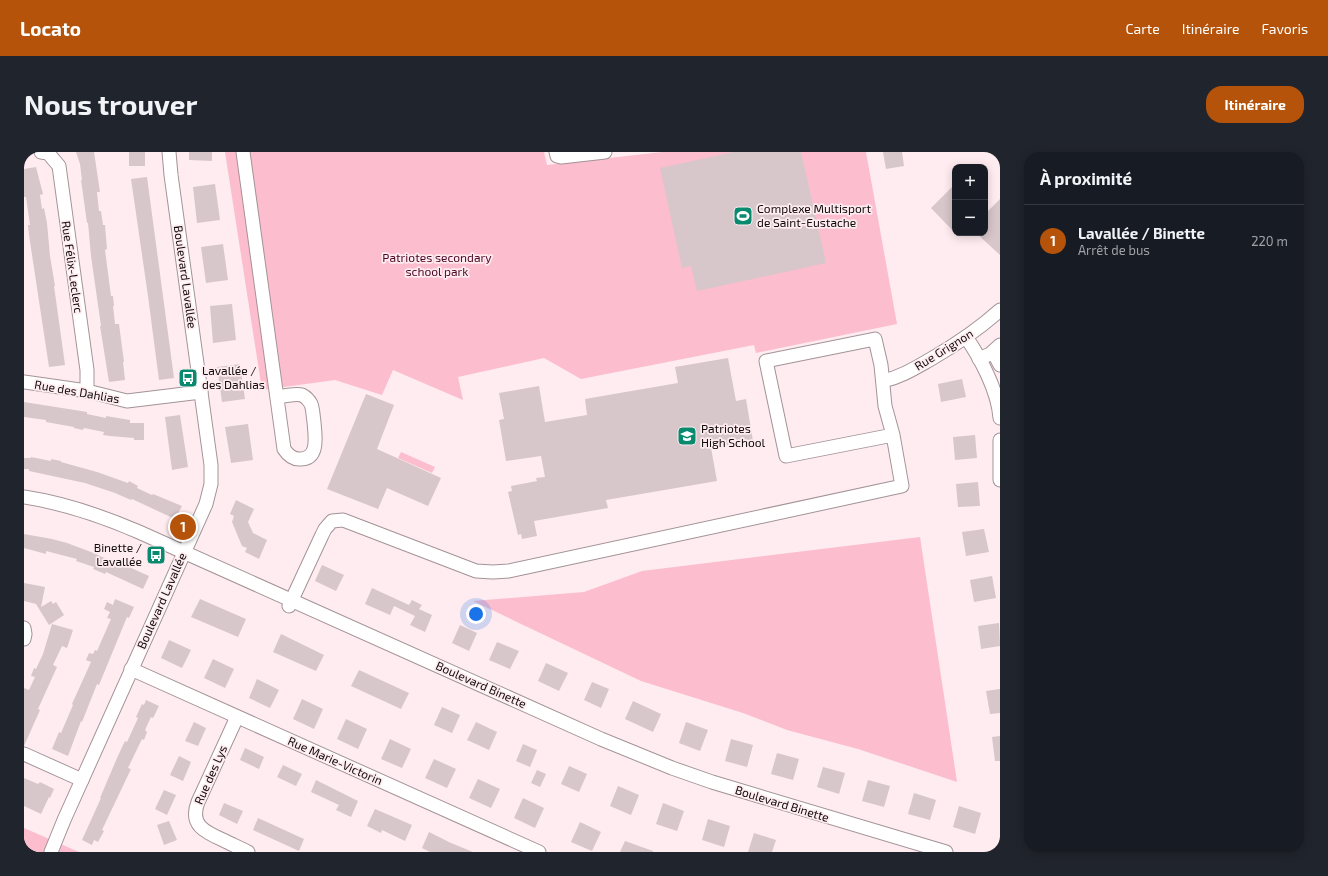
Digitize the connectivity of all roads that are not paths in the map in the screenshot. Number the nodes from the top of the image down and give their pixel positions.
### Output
1 (41, 152) edge
2 (169, 152) edge
3 (243, 152) edge
4 (556, 152) edge
5 (605, 152) edge
6 (1000, 310) edge
7 (966, 337) junction
8 (996, 348) edge
9 (979, 359) junction
10 (1000, 365) edge
11 (883, 381) junction
12 (24, 382) edge
13 (87, 391) junction
14 (201, 392) junction
15 (277, 397) junction
16 (998, 398) edge
17 (1000, 418) edge
18 (893, 435) junction
19 (1000, 440) edge
20 (1000, 480) edge
21 (24, 497) edge
22 (24, 503) edge
23 (182, 555) junction
24 (290, 603) junction
25 (24, 628) edge
26 (24, 639) edge
27 (131, 669) junction
28 (236, 717) junction
29 (24, 754) edge
30 (82, 780) junction
31 (51, 852) edge
32 (248, 852) edge
33 (539, 852) edge
34 (921, 852) edge
35 (946, 852) edge

1 - 13 street, Rue Félix-Leclerc
2 - 14 street, Boulevard Lavallée
3 - 15 street
4 - 5 street
6 - 7 street, Rue Grignon
7 - 9 street
7 - 11 street, Rue Grignon
8 - 9 street
8 - 10 street
9 - 16 street
11 - 18 street
11 - 18 street
12 - 13 street, Rue des Dahlias
13 - 14 street, Rue des Dahlias
14 - 23 street, Boulevard Lavallée
15 - 15 street
16 - 17 street
18 - 24 street
19 - 20 street
21 - 23 street, Boulevard Binette
22 - 23 street, Boulevard Binette
23 - 24 street, Boulevard Binette
23 - 27 street, Boulevard Lavallée
24 - 34 street, Boulevard Binette
24 - 35 street, Boulevard Binette
25 - 26 street
27 - 28 street, Rue Marie-Victorin
27 - 30 street, Boulevard Lavallée
28 - 32 street, Rue des Lys
28 - 33 street, Rue Marie-Victorin
29 - 30 street
30 - 31 street, Boulevard Lavallée

